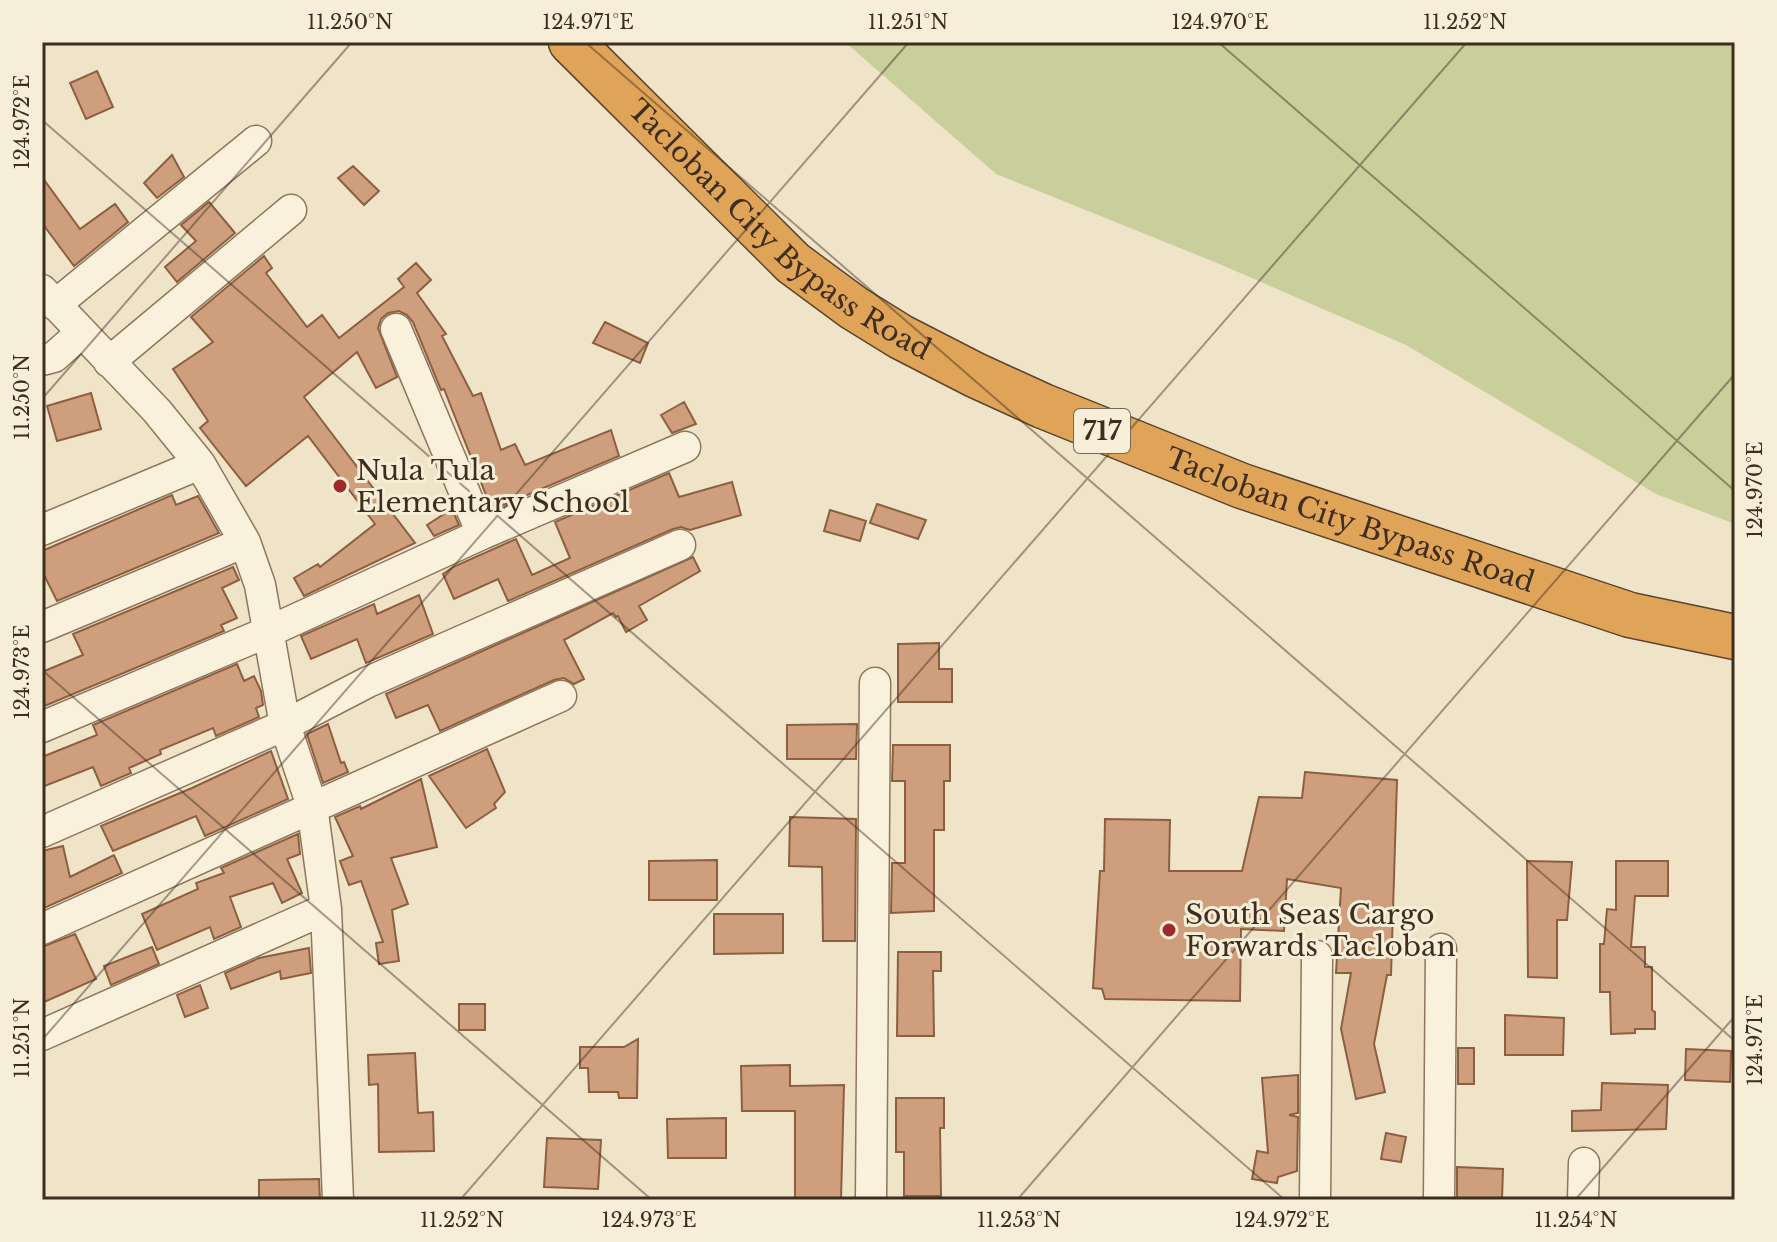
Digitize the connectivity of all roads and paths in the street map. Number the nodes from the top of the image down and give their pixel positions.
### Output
1 (571, 42) edge
2 (256, 141) dead end
3 (291, 210) dead end
4 (48, 298) edge
5 (396, 329) dead end
6 (81, 333) junction
7 (42, 360) edge
8 (109, 362) junction
9 (685, 447) dead end
10 (200, 464) junction
11 (42, 530) edge
12 (482, 534) junction
13 (245, 542) junction
14 (680, 545) dead end
15 (42, 627) edge
16 (270, 631) junction
17 (1735, 637) edge
18 (875, 683) dead end
19 (561, 696) dead end
20 (285, 725) junction
21 (42, 727) edge
22 (312, 806) junction
23 (42, 832) edge
24 (326, 909) junction
25 (42, 929) edge
26 (1441, 949) dead end
27 (1317, 956) dead end
28 (42, 1035) edge
29 (1584, 1163) dead end
30 (338, 1200) edge
31 (871, 1200) edge
32 (1315, 1200) edge
33 (1439, 1200) edge
34 (1583, 1200) edge

1 - 17 highway, Tacloban City Bypass Road / 717
2 - 4 street
3 - 8 street
4 - 6 street
5 - 12 street
6 - 7 street
6 - 8 street
8 - 10 street
9 - 12 street
10 - 11 street
10 - 13 street
12 - 16 street
13 - 15 street
13 - 16 street
14 - 20 street
16 - 20 street
16 - 21 street
18 - 31 street
19 - 22 street
20 - 22 street
20 - 23 street
22 - 24 street
22 - 25 street
24 - 28 street
24 - 30 street
26 - 33 street
27 - 32 street
29 - 34 street

